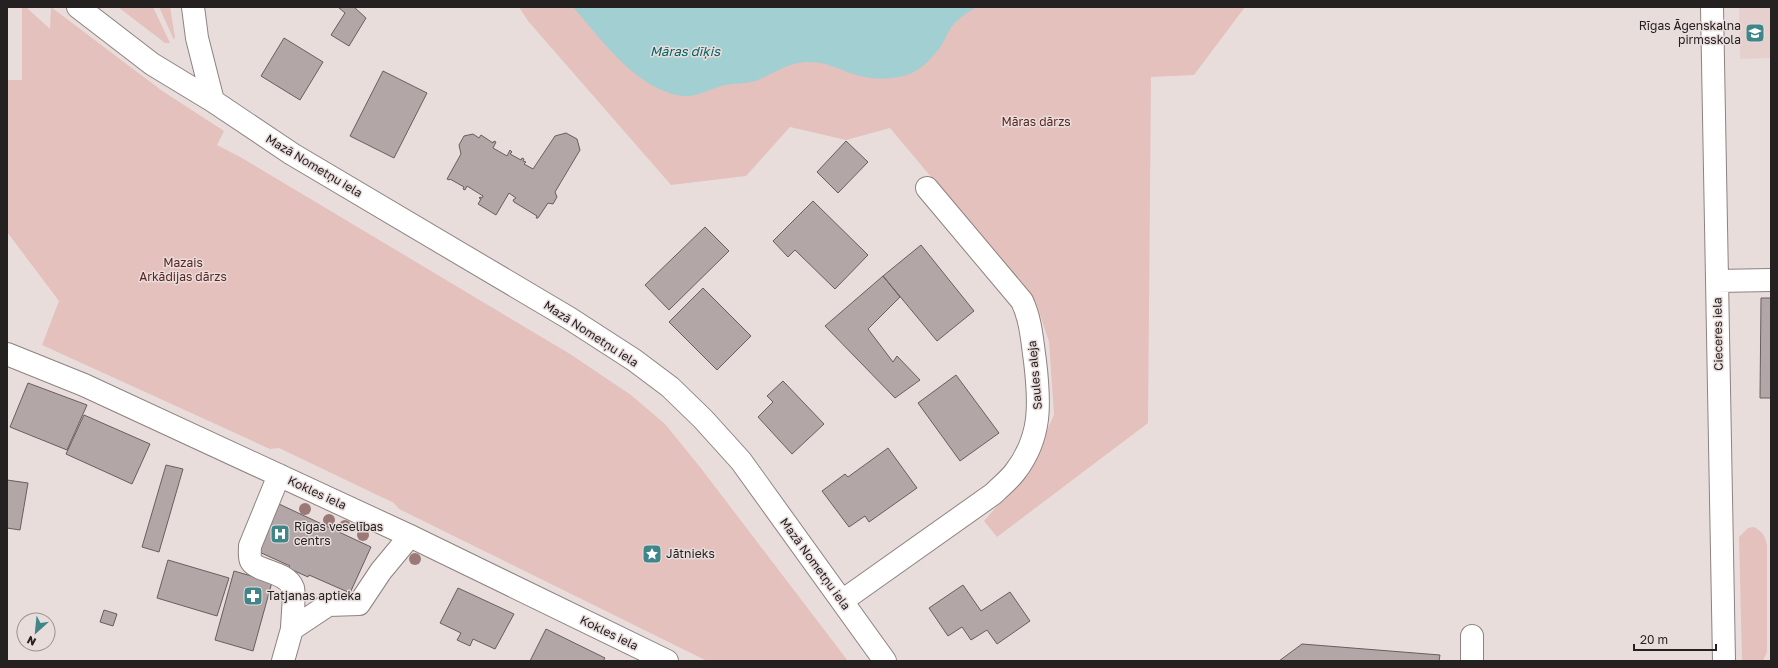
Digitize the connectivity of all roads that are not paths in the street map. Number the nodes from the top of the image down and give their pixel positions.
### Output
1 (78, 7) edge
2 (193, 7) edge
3 (1712, 7) edge
4 (213, 101) junction
5 (927, 188) dead end
6 (1771, 280) edge
7 (1718, 281) junction
8 (7, 354) edge
9 (279, 475) junction
10 (410, 536) junction
11 (842, 601) junction
12 (292, 629) junction
13 (1472, 636) dead end
14 (283, 661) edge
15 (667, 661) edge
16 (885, 661) edge
17 (1472, 661) edge
18 (1724, 661) edge

1 - 4 street, Mazā Nometņu iela
2 - 4 street
3 - 7 street, Cieceres iela
4 - 11 street, Mazā Nometņu iela
5 - 11 street, Saules aleja
6 - 7 street
7 - 18 street, Cieceres iela
8 - 9 street, Kokles iela
9 - 10 street, Kokles iela
9 - 12 street
10 - 12 street
10 - 15 street, Kokles iela
11 - 16 street, Mazā Nometņu iela
12 - 14 street
13 - 17 street

